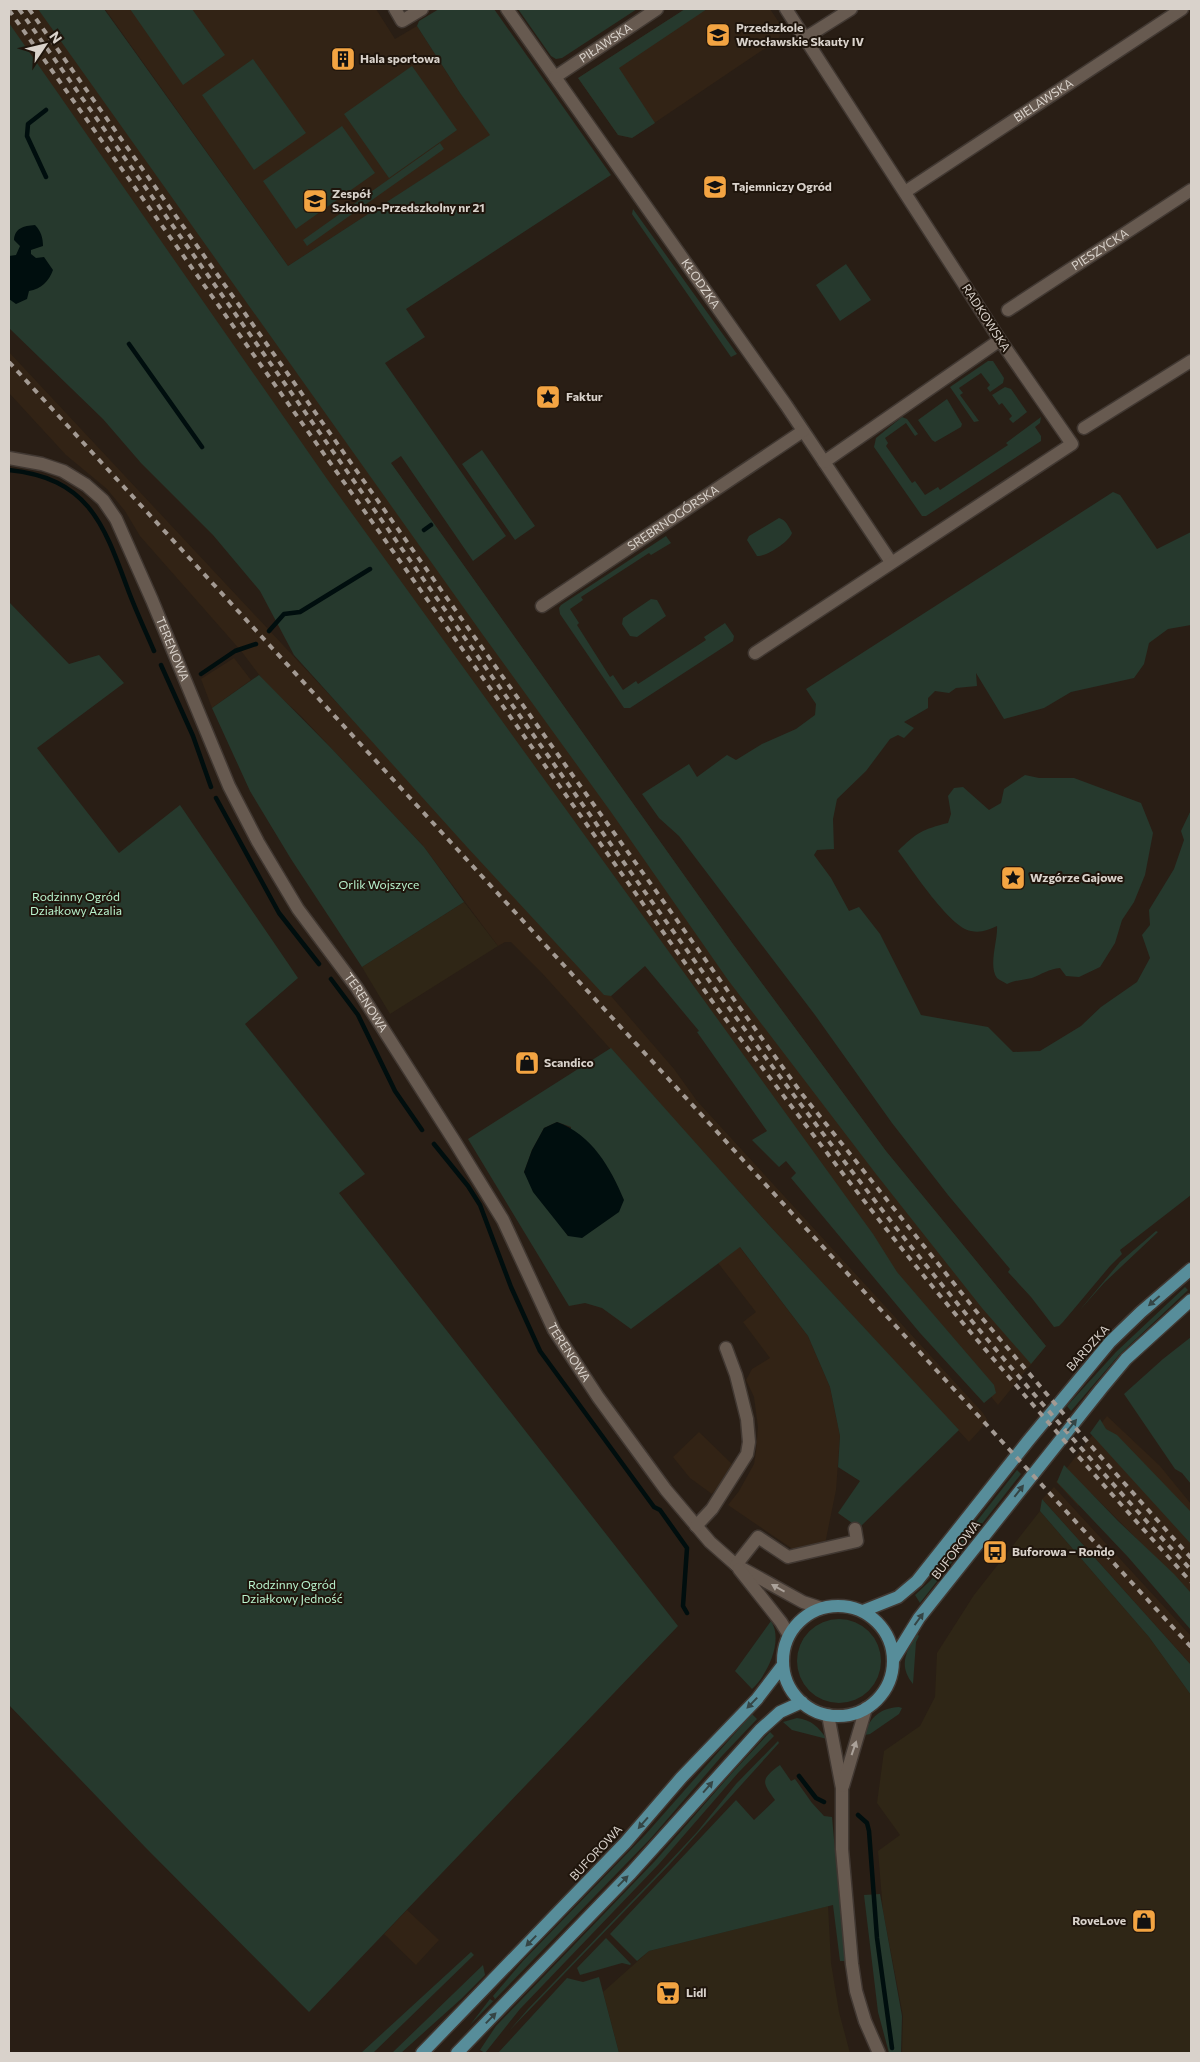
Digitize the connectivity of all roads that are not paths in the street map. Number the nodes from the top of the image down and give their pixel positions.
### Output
1 (395, 9) edge
2 (422, 9) edge
3 (507, 9) edge
4 (657, 9) edge
5 (786, 9) edge
6 (851, 9) edge
7 (1182, 9) edge
8 (806, 38) junction
9 (555, 77) junction
10 (1191, 190) edge
11 (904, 192) junction
12 (1008, 310) dead end
13 (1000, 340) junction
14 (1191, 361) edge
15 (1084, 428) dead end
16 (803, 431) junction
17 (9, 458) edge
18 (824, 462) junction
19 (891, 562) junction
20 (542, 606) dead end
21 (755, 653) dead end
22 (1191, 1269) edge
23 (1191, 1300) edge
24 (726, 1348) dead end
25 (1016, 1457) joint
26 (696, 1526) junction
27 (855, 1529) dead end
28 (736, 1565) junction
29 (822, 1608) junction
30 (863, 1611) junction
31 (789, 1635) junction
32 (893, 1660) junction
33 (783, 1665) junction
34 (802, 1702) junction
35 (866, 1708) junction
36 (828, 1715) junction
37 (842, 1788) junction
38 (422, 2053) edge
39 (457, 2053) edge
40 (879, 2053) edge

1 - 2 street
3 - 9 street, KŁODZKA
4 - 9 street, PIŁAWSKA
5 - 8 street, RADKOWSKA
6 - 8 street
7 - 11 street, BIELAWSKA
8 - 11 street, RADKOWSKA
9 - 16 street, KŁODZKA
10 - 12 street, PIESZYCKA
11 - 13 street, RADKOWSKA
13 - 18 street
13 - 19 street, RADKOWSKA
14 - 15 street
16 - 18 street, KŁODZKA
16 - 20 street, SREBRNOGÓRSKA
17 - 26 street, TERENOWA
18 - 19 street, KŁODZKA
19 - 21 street
22 -> 25 main road, BARDZKA
32 -> 23 main road, BUFOROWA
24 - 26 street
25 - 30 main road, BUFOROWA
26 - 28 street, TERENOWA
27 - 28 street
29 -> 28 street, TERENOWA
28 - 31 street, TERENOWA
29 - 30 main road
29 - 31 main road
30 - 32 main road
31 - 33 main road
32 - 35 main road
33 - 34 main road
33 -> 38 main road, BUFOROWA
34 - 36 main road
39 -> 34 main road
35 - 36 main road
37 -> 35 street
36 - 37 street
37 - 40 street

